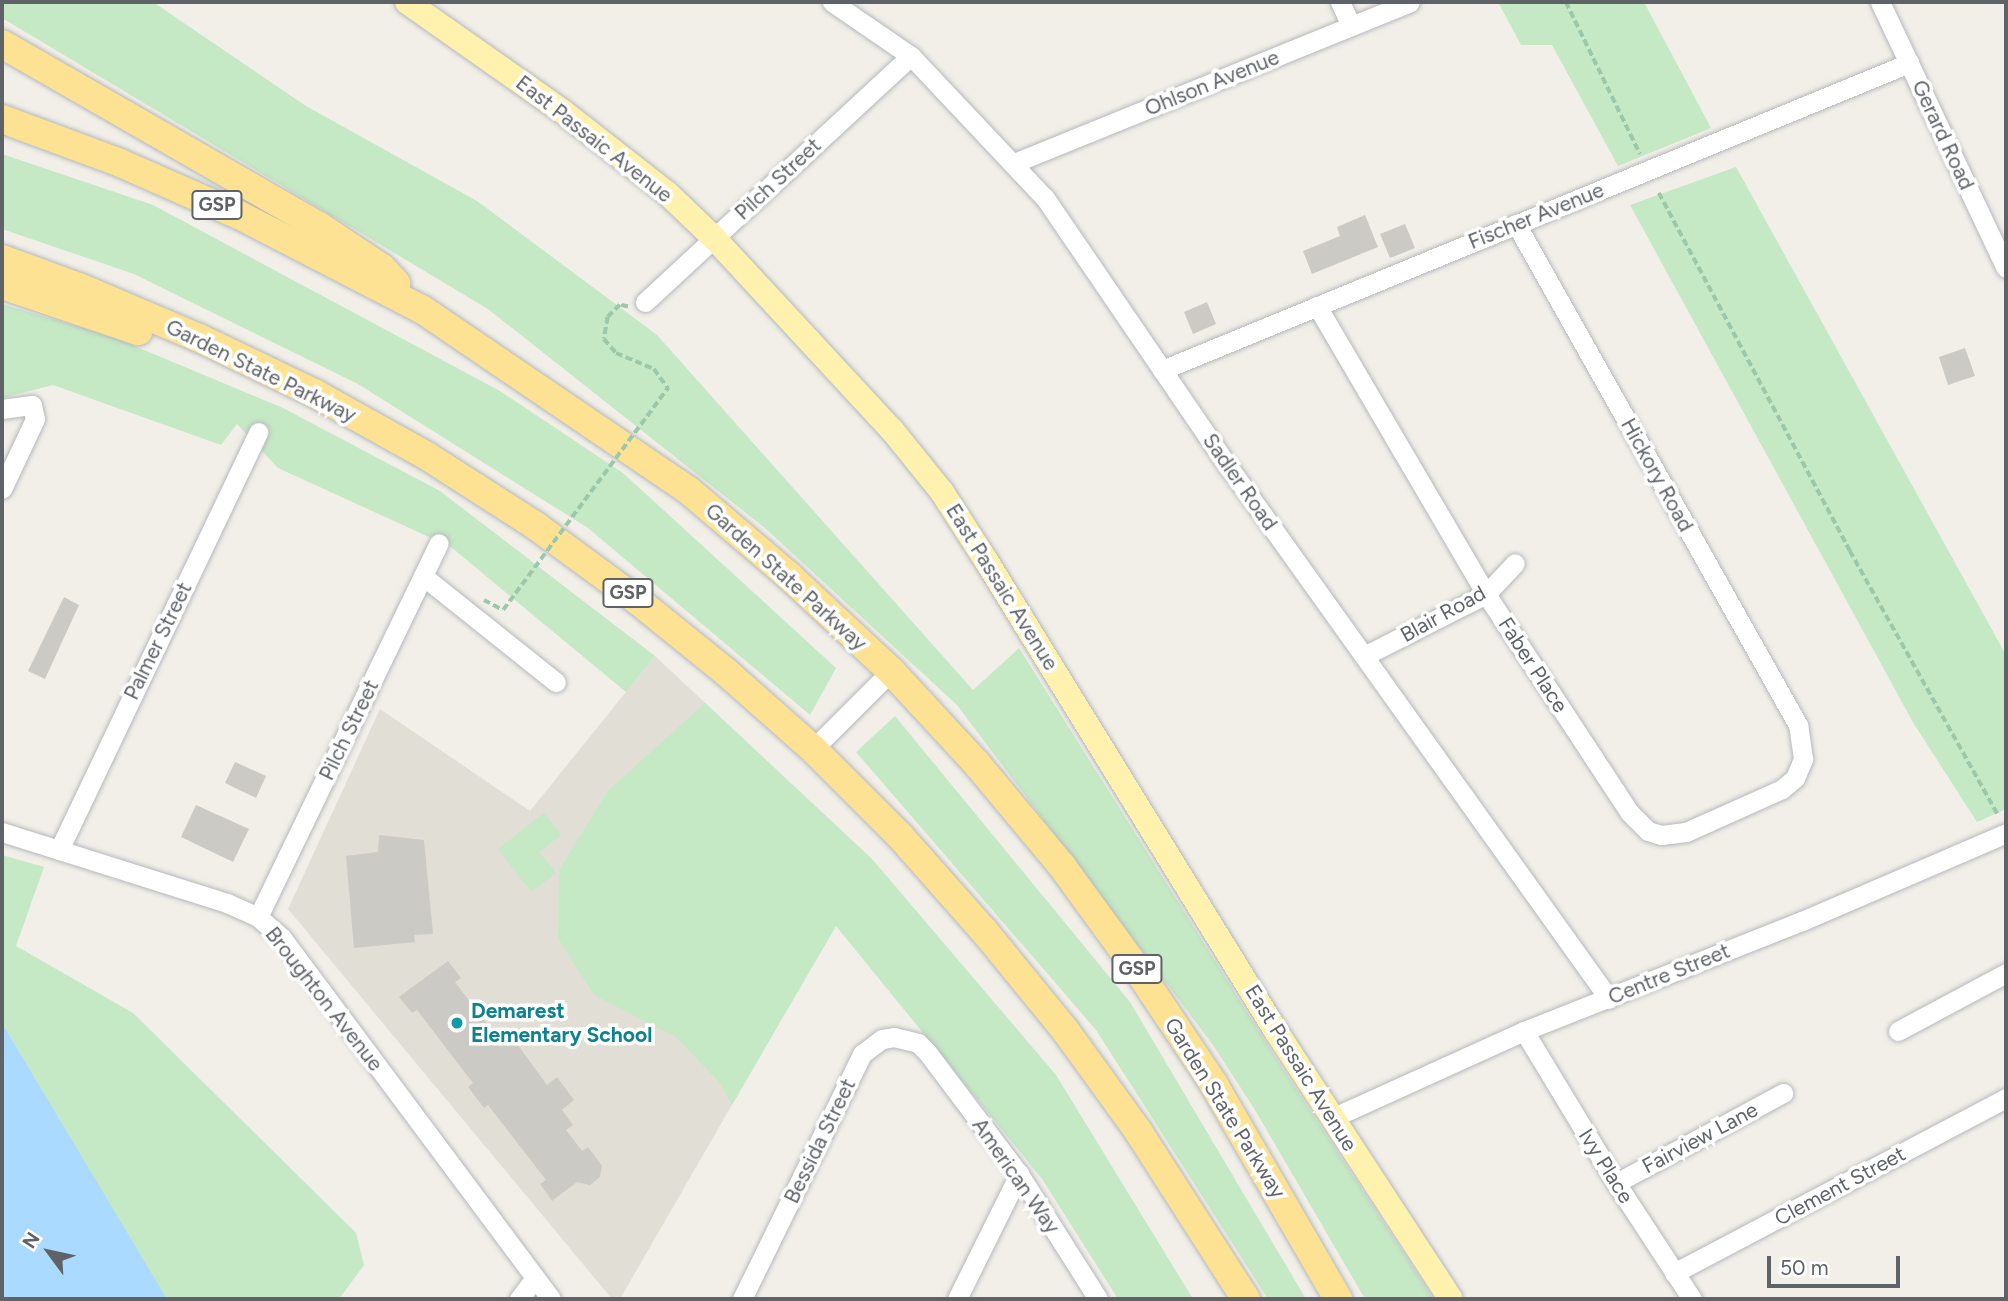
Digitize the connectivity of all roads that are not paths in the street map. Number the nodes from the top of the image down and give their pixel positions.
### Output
1 (407, 2) edge
2 (832, 2) edge
3 (1340, 2) edge
4 (1410, 2) edge
5 (1880, 2) edge
6 (1351, 26) junction
7 (2, 44) edge
8 (911, 56) junction
9 (1909, 63) junction
10 (2, 119) edge
11 (1014, 163) junction
12 (1516, 224) junction
13 (714, 238) junction
14 (2, 259) edge
15 (2006, 268) edge
16 (2, 285) edge
17 (645, 302) road end
18 (1317, 306) junction
19 (423, 310) junction
20 (1162, 370) junction
21 (316, 394) junction
22 (2, 409) edge
23 (258, 432) dead end
24 (2, 489) edge
25 (439, 544) dead end
26 (1515, 563) dead end
27 (423, 576) junction
28 (1486, 594) junction
29 (1364, 656) junction
30 (891, 671) junction
31 (556, 682) dead end
32 (1798, 725) joint
33 (813, 749) junction
34 (2002, 824) edge
35 (2, 832) edge
36 (59, 850) junction
37 (258, 917) junction
38 (2006, 973) edge
39 (1609, 999) junction
40 (1524, 1031) junction
41 (1898, 1031) dead end
42 (930, 1056) joint
43 (1783, 1093) dead end
44 (2006, 1098) edge
45 (1332, 1118) junction
46 (1019, 1174) junction
47 (1616, 1183) junction
48 (1674, 1273) junction
49 (535, 1278) junction
50 (519, 1299) edge
51 (551, 1299) edge
52 (742, 1299) edge
53 (957, 1299) edge
54 (1098, 1299) edge
55 (1246, 1299) edge
56 (1338, 1299) edge
57 (1451, 1299) edge
58 (1692, 1299) edge

1 - 13 main road, East Passaic Avenue
2 - 8 street, Sadler Road
3 - 6 street
4 - 6 street, Ohlson Avenue
5 - 9 street, Gerard Road
6 - 11 street, Ohlson Avenue
7 - 19 highway
8 - 11 street, Sadler Road
8 - 13 street, Pilch Street
9 - 12 street, Fischer Avenue
9 - 15 street, Gerard Road
10 - 19 highway, Garden State Parkway / GSP
11 - 20 street, Sadler Road
12 - 18 street, Fischer Avenue
12 - 32 street, Hickory Road
13 - 17 street, Pilch Street
13 - 45 main road, East Passaic Avenue
14 - 21 highway, Garden State Parkway / GSP
16 - 21 highway
18 - 20 street, Fischer Avenue
18 - 28 street, Faber Place
19 - 30 highway, Garden State Parkway / GSP
20 - 29 street, Sadler Road
21 - 33 highway, Garden State Parkway / GSP
22 - 24 street
23 - 36 street, Palmer Street
25 - 27 street, Pilch Street
26 - 28 street, Blair Road
27 - 31 street
27 - 37 street, Pilch Street
28 - 29 street, Blair Road
28 - 32 street, Faber Place
29 - 39 street, Sadler Road
30 - 33 street
30 - 56 highway, Garden State Parkway / GSP
33 - 55 highway, Garden State Parkway / GSP
34 - 39 street, Centre Street
35 - 36 street, Broughton Avenue
36 - 37 street, Broughton Avenue
37 - 49 street, Broughton Avenue
38 - 41 street
39 - 40 street, Centre Street
40 - 45 street, Centre Street
40 - 47 street, Ivy Place
42 - 46 street, American Way
42 - 52 street, Bessida Street
43 - 47 street, Fairview Lane
44 - 48 street, Clement Street
45 - 57 main road, East Passaic Avenue
46 - 53 street
46 - 54 street, American Way
47 - 48 street, Ivy Place
48 - 58 street, Ivy Place
49 - 50 street
49 - 51 street, Broughton Avenue

